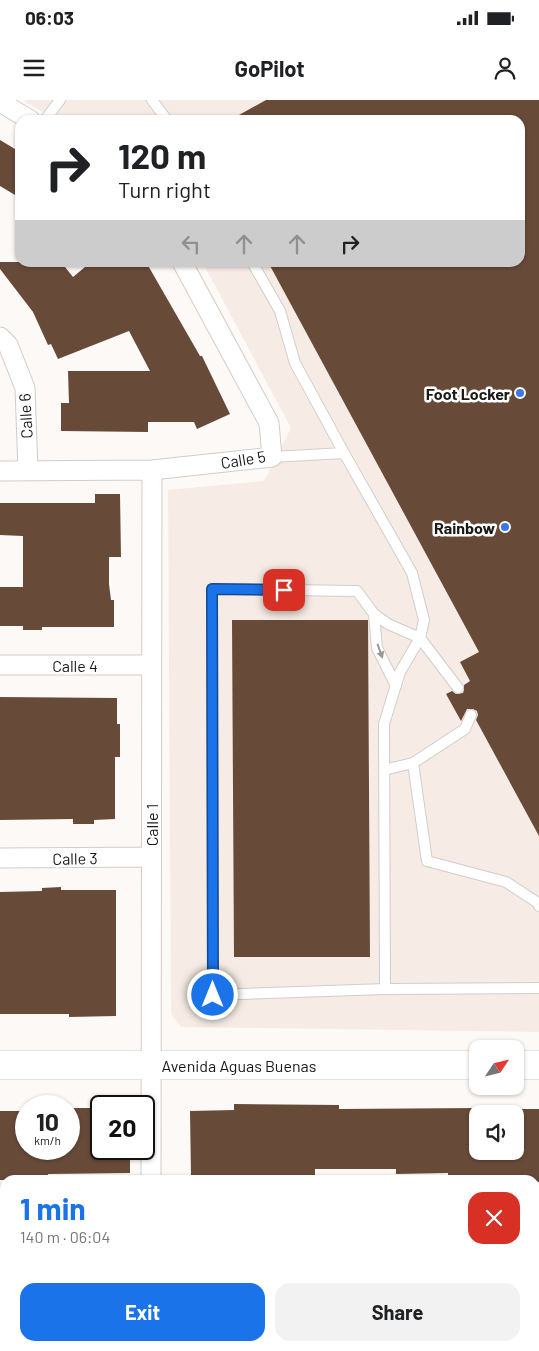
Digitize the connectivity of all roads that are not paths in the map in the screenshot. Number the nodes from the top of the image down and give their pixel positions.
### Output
1 (60, 100) edge
2 (152, 100) edge
3 (0, 102) edge
4 (22, 115) edge
5 (49, 115) edge
6 (163, 115) edge
7 (185, 267) edge
8 (255, 267) edge
9 (0, 337) edge
10 (344, 453) junction
11 (272, 457) junction
12 (152, 470) junction
13 (0, 471) edge
14 (28, 471) junction
15 (374, 614) junction
16 (420, 638) junction
17 (0, 665) edge
18 (150, 665) junction
19 (396, 686) junction
20 (458, 688) dead end
21 (471, 715) dead end
22 (413, 763) junction
23 (384, 770) junction
24 (151, 857) junction
25 (0, 858) edge
26 (539, 906) edge
27 (539, 988) edge
28 (385, 989) junction
29 (0, 1065) edge
30 (150, 1065) junction
31 (469, 1065) edge
32 (524, 1065) edge
33 (539, 1065) edge
34 (151, 1175) edge

1 - 5 lane
2 - 6 lane
3 - 4 street
7 - 11 street, Calle 5
8 - 10 lane
9 - 14 street, Calle 6
10 - 11 lane
10 - 16 lane
11 - 12 street, Calle 5
12 - 14 street, Calle 5
12 - 18 street, Calle 1
13 - 14 street, Calle 5
15 - 16 lane
15 -> 19 lane
15 - 28 lane
16 - 19 lane
16 - 20 lane
17 - 18 street, Calle 4
18 - 24 street, Calle 1
19 - 23 lane
21 - 22 lane
22 - 23 lane
22 - 26 lane
23 - 28 lane
24 - 25 street, Calle 3
24 - 30 street, Calle 1
27 - 28 lane
29 - 30 street, Avenida Aguas Buenas
30 - 31 street, Avenida Aguas Buenas
30 - 34 street, Calle 1
32 - 33 street

